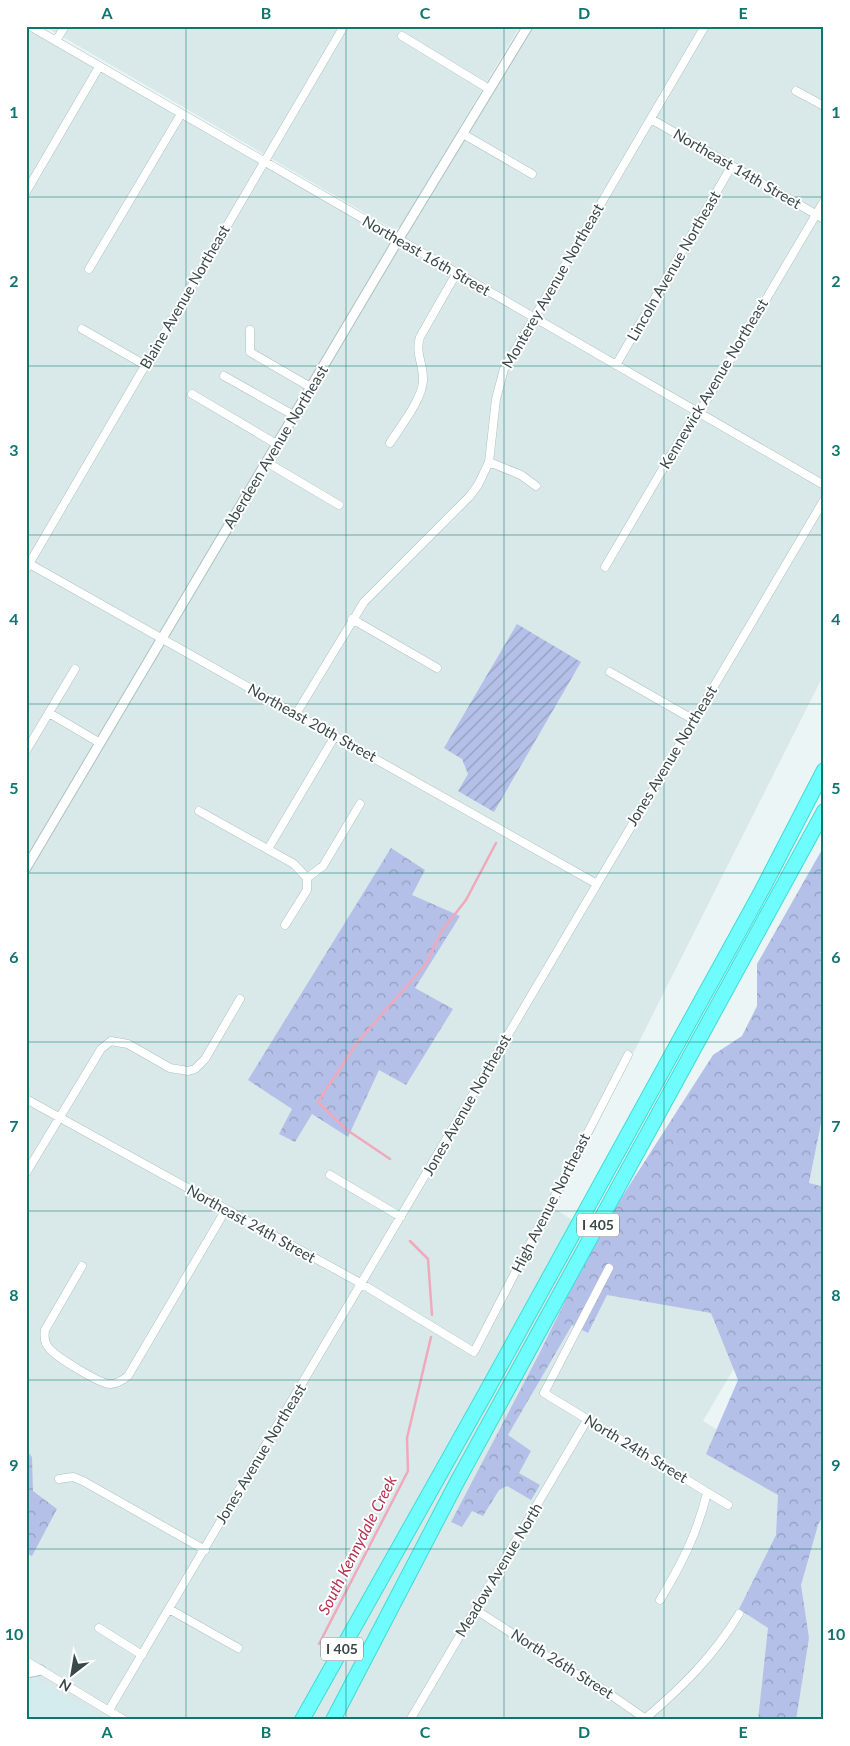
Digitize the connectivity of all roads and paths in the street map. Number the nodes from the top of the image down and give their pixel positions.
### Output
1 (30, 26) edge
2 (65, 26) edge
3 (344, 26) edge
4 (528, 26) edge
5 (705, 26) edge
6 (402, 36) dead end
7 (56, 41) junction
8 (99, 67) junction
9 (490, 89) junction
10 (796, 91) dead end
11 (824, 106) edge
12 (181, 114) junction
13 (651, 119) junction
14 (463, 134) junction
15 (264, 162) junction
16 (731, 167) junction
17 (532, 174) dead end
18 (26, 192) edge
19 (824, 201) edge
20 (816, 215) junction
21 (824, 219) edge
22 (398, 240) junction
23 (89, 269) dead end
24 (456, 274) junction
25 (534, 318) junction
26 (82, 329) dead end
27 (250, 330) dead end
28 (145, 365) junction
29 (616, 365) junction
30 (224, 376) dead end
31 (312, 388) junction
32 (192, 394) dead end
33 (699, 413) junction
34 (295, 416) junction
35 (390, 443) dead end
36 (278, 445) junction
37 (488, 462) junction
38 (268, 463) junction
39 (824, 485) edge
40 (536, 486) dead end
41 (824, 500) edge
42 (339, 505) dead end
43 (27, 565) edge
44 (605, 567) dead end
45 (352, 619) junction
46 (162, 638) junction
47 (437, 668) dead end
48 (75, 669) dead end
49 (610, 672) dead end
50 (49, 713) junction
51 (296, 714) junction
52 (694, 720) junction
53 (335, 736) junction
54 (100, 743) junction
55 (26, 751) edge
56 (824, 770) edge
57 (360, 804) dead end
58 (200, 811) dead end
59 (824, 811) edge
60 (268, 849) junction
61 (26, 868) edge
62 (307, 878) junction
63 (597, 884) junction
64 (285, 925) dead end
65 (240, 999) dead end
66 (628, 1055) dead end
67 (26, 1099) edge
68 (59, 1118) junction
69 (26, 1173) edge
70 (330, 1175) dead end
71 (225, 1210) junction
72 (401, 1217) junction
73 (82, 1266) dead end
74 (609, 1268) dead end
75 (362, 1284) junction
76 (474, 1352) joint
77 (587, 1420) junction
78 (59, 1479) dead end
79 (707, 1493) junction
80 (728, 1505) dead end
81 (205, 1550) junction
82 (384, 1578) junction
83 (660, 1600) dead end
84 (170, 1609) junction
85 (476, 1610) junction
86 (739, 1614) dead end
87 (99, 1628) dead end
88 (373, 1639) junction
89 (238, 1648) dead end
90 (142, 1655) junction
91 (26, 1661) edge
92 (41, 1670) junction
93 (26, 1673) edge
94 (109, 1710) junction
95 (412, 1717) edge
96 (647, 1719) edge
97 (124, 1720) edge
98 (295, 1720) edge
99 (302, 1720) edge
100 (328, 1720) edge
101 (333, 1720) edge
102 (421, 1720) edge

1 - 7 street, Northeast 16th Street
2 - 7 street
3 - 15 street, Blaine Avenue Northeast
4 - 9 street, Aberdeen Avenue Northeast
5 - 13 street, Monterey Avenue Northeast
6 - 9 street
7 - 8 street, Northeast 16th Street
8 - 12 street, Northeast 16th Street
8 - 18 street
9 - 14 street, Aberdeen Avenue Northeast
10 - 11 street
12 - 15 street, Northeast 16th Street
12 - 23 street
13 - 16 street, Northeast 14th Street
13 - 25 street, Monterey Avenue Northeast
14 - 17 street
14 - 22 street, Aberdeen Avenue Northeast
15 - 22 street, Northeast 16th Street
15 - 28 street, Blaine Avenue Northeast
16 - 20 street, Northeast 14th Street
16 - 29 street, Lincoln Avenue Northeast
19 - 20 street, Kennewick Avenue Northeast
20 - 21 street, Northeast 14th Street
20 - 33 street, Kennewick Avenue Northeast
22 - 24 street, Northeast 16th Street
22 - 31 street, Aberdeen Avenue Northeast
24 - 25 street, Northeast 16th Street
24 - 35 street
25 - 29 street, Northeast 16th Street
25 - 37 street, Monterey Avenue Northeast
26 - 28 street
27 - 31 street
28 - 43 street, Blaine Avenue Northeast
29 - 33 street, Northeast 16th Street
30 - 34 street
31 - 34 street, Aberdeen Avenue Northeast
32 - 36 street
33 - 39 street, Northeast 16th Street
33 - 44 street, Kennewick Avenue Northeast
34 - 36 street, Aberdeen Avenue Northeast
36 - 38 street, Aberdeen Avenue Northeast
37 - 40 street
37 - 45 street, Monterey Avenue Northeast
38 - 42 street
38 - 46 street, Aberdeen Avenue Northeast
41 - 52 street, Jones Avenue Northeast
43 - 46 street, Northeast 20th Street
45 - 47 street
45 - 51 street, Monterey Avenue Northeast
46 - 51 street, Northeast 20th Street
46 - 54 street, Aberdeen Avenue Northeast
48 - 50 street
49 - 52 street
50 - 54 street
50 - 55 street
51 - 53 street, Northeast 20th Street
52 - 63 street, Jones Avenue Northeast
53 - 60 street
53 - 63 street, Northeast 20th Street
54 - 61 street, Aberdeen Avenue Northeast
56 - 82 highway, I 405
57 - 62 street
58 - 60 street
59 - 88 highway, I 405
60 - 62 street
62 - 64 street
63 - 72 street, Jones Avenue Northeast
65 - 68 street
66 - 76 street, High Avenue Northeast
67 - 68 street, Northeast 24th Street
68 - 69 street
68 - 71 street, Northeast 24th Street
70 - 72 street
71 - 73 street
71 - 75 street, Northeast 24th Street
72 - 75 street, Jones Avenue Northeast
74 - 77 street, North 24th Street
75 - 76 street, Northeast 24th Street
75 - 81 street, Jones Avenue Northeast
77 - 79 street, North 24th Street
77 - 85 street, Meadow Avenue North
78 - 81 street
79 - 80 street, North 24th Street
79 - 83 street
81 - 84 street, Jones Avenue Northeast
82 - 98 highway
82 - 99 highway, I 405
84 - 89 street
84 - 90 street, Jones Avenue Northeast
85 - 95 street, Meadow Avenue North
85 - 96 street, North 26th Street
86 - 96 street
87 - 90 street
88 - 100 highway, I 405
88 - 101 highway
90 - 94 street, Jones Avenue Northeast
91 - 92 street
92 - 93 street
92 - 94 street
94 - 97 street
95 - 102 street

